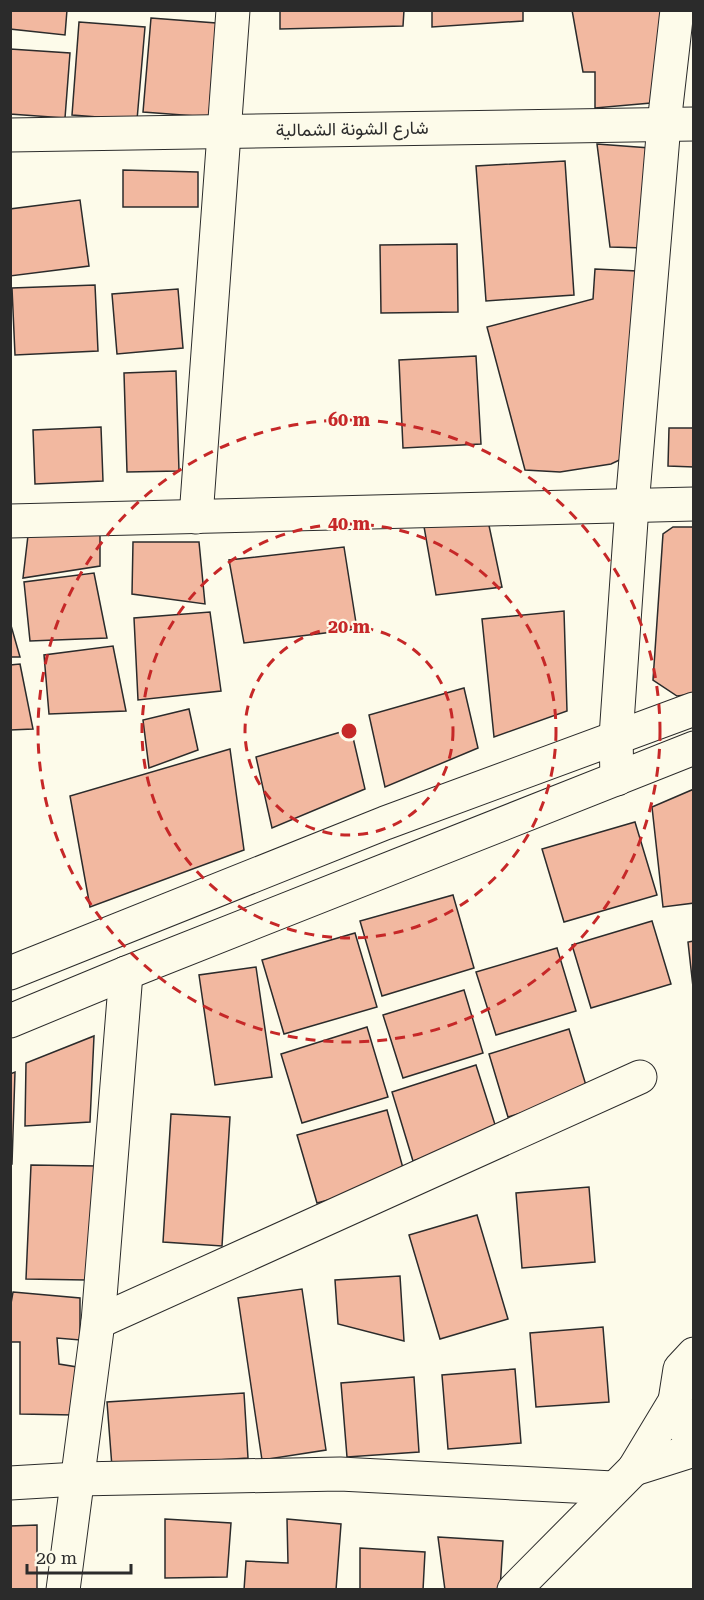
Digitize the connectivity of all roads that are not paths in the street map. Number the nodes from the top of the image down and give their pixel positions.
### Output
1 (233, 10) edge
2 (677, 10) edge
3 (679, 124) edge
4 (224, 131) junction
5 (10, 135) edge
6 (693, 504) edge
7 (633, 506) junction
8 (196, 517) junction
9 (10, 521) edge
10 (693, 709) edge
11 (616, 737) junction
12 (693, 748) edge
13 (617, 778) junction
14 (10, 973) edge
15 (126, 973) junction
16 (10, 1020) edge
17 (640, 1077) dead end
18 (99, 1322) junction
19 (693, 1354) edge
20 (675, 1401) junction
21 (693, 1439) edge
22 (693, 1450) edge
23 (78, 1479) junction
24 (623, 1479) junction
25 (10, 1483) edge
26 (63, 1590) edge
27 (514, 1590) edge

1 - 4 main road
2 - 3 main road
3 - 4 main road, شارع الشونة الشمالية
3 - 7 main road
4 - 5 main road, شارع الشونة الشمالية
4 - 8 main road
6 - 7 main road
7 - 8 main road
7 - 11 main road
8 - 9 main road
10 - 11 main road
11 - 13 main road
11 - 14 main road
12 - 13 main road
13 - 15 main road
15 - 16 main road
15 - 18 main road
17 - 18 main road
18 - 23 main road
19 - 20 main road
20 - 21 main road
20 - 24 main road
22 - 24 main road
23 - 24 main road
23 - 25 main road
23 - 26 main road
24 - 27 main road

